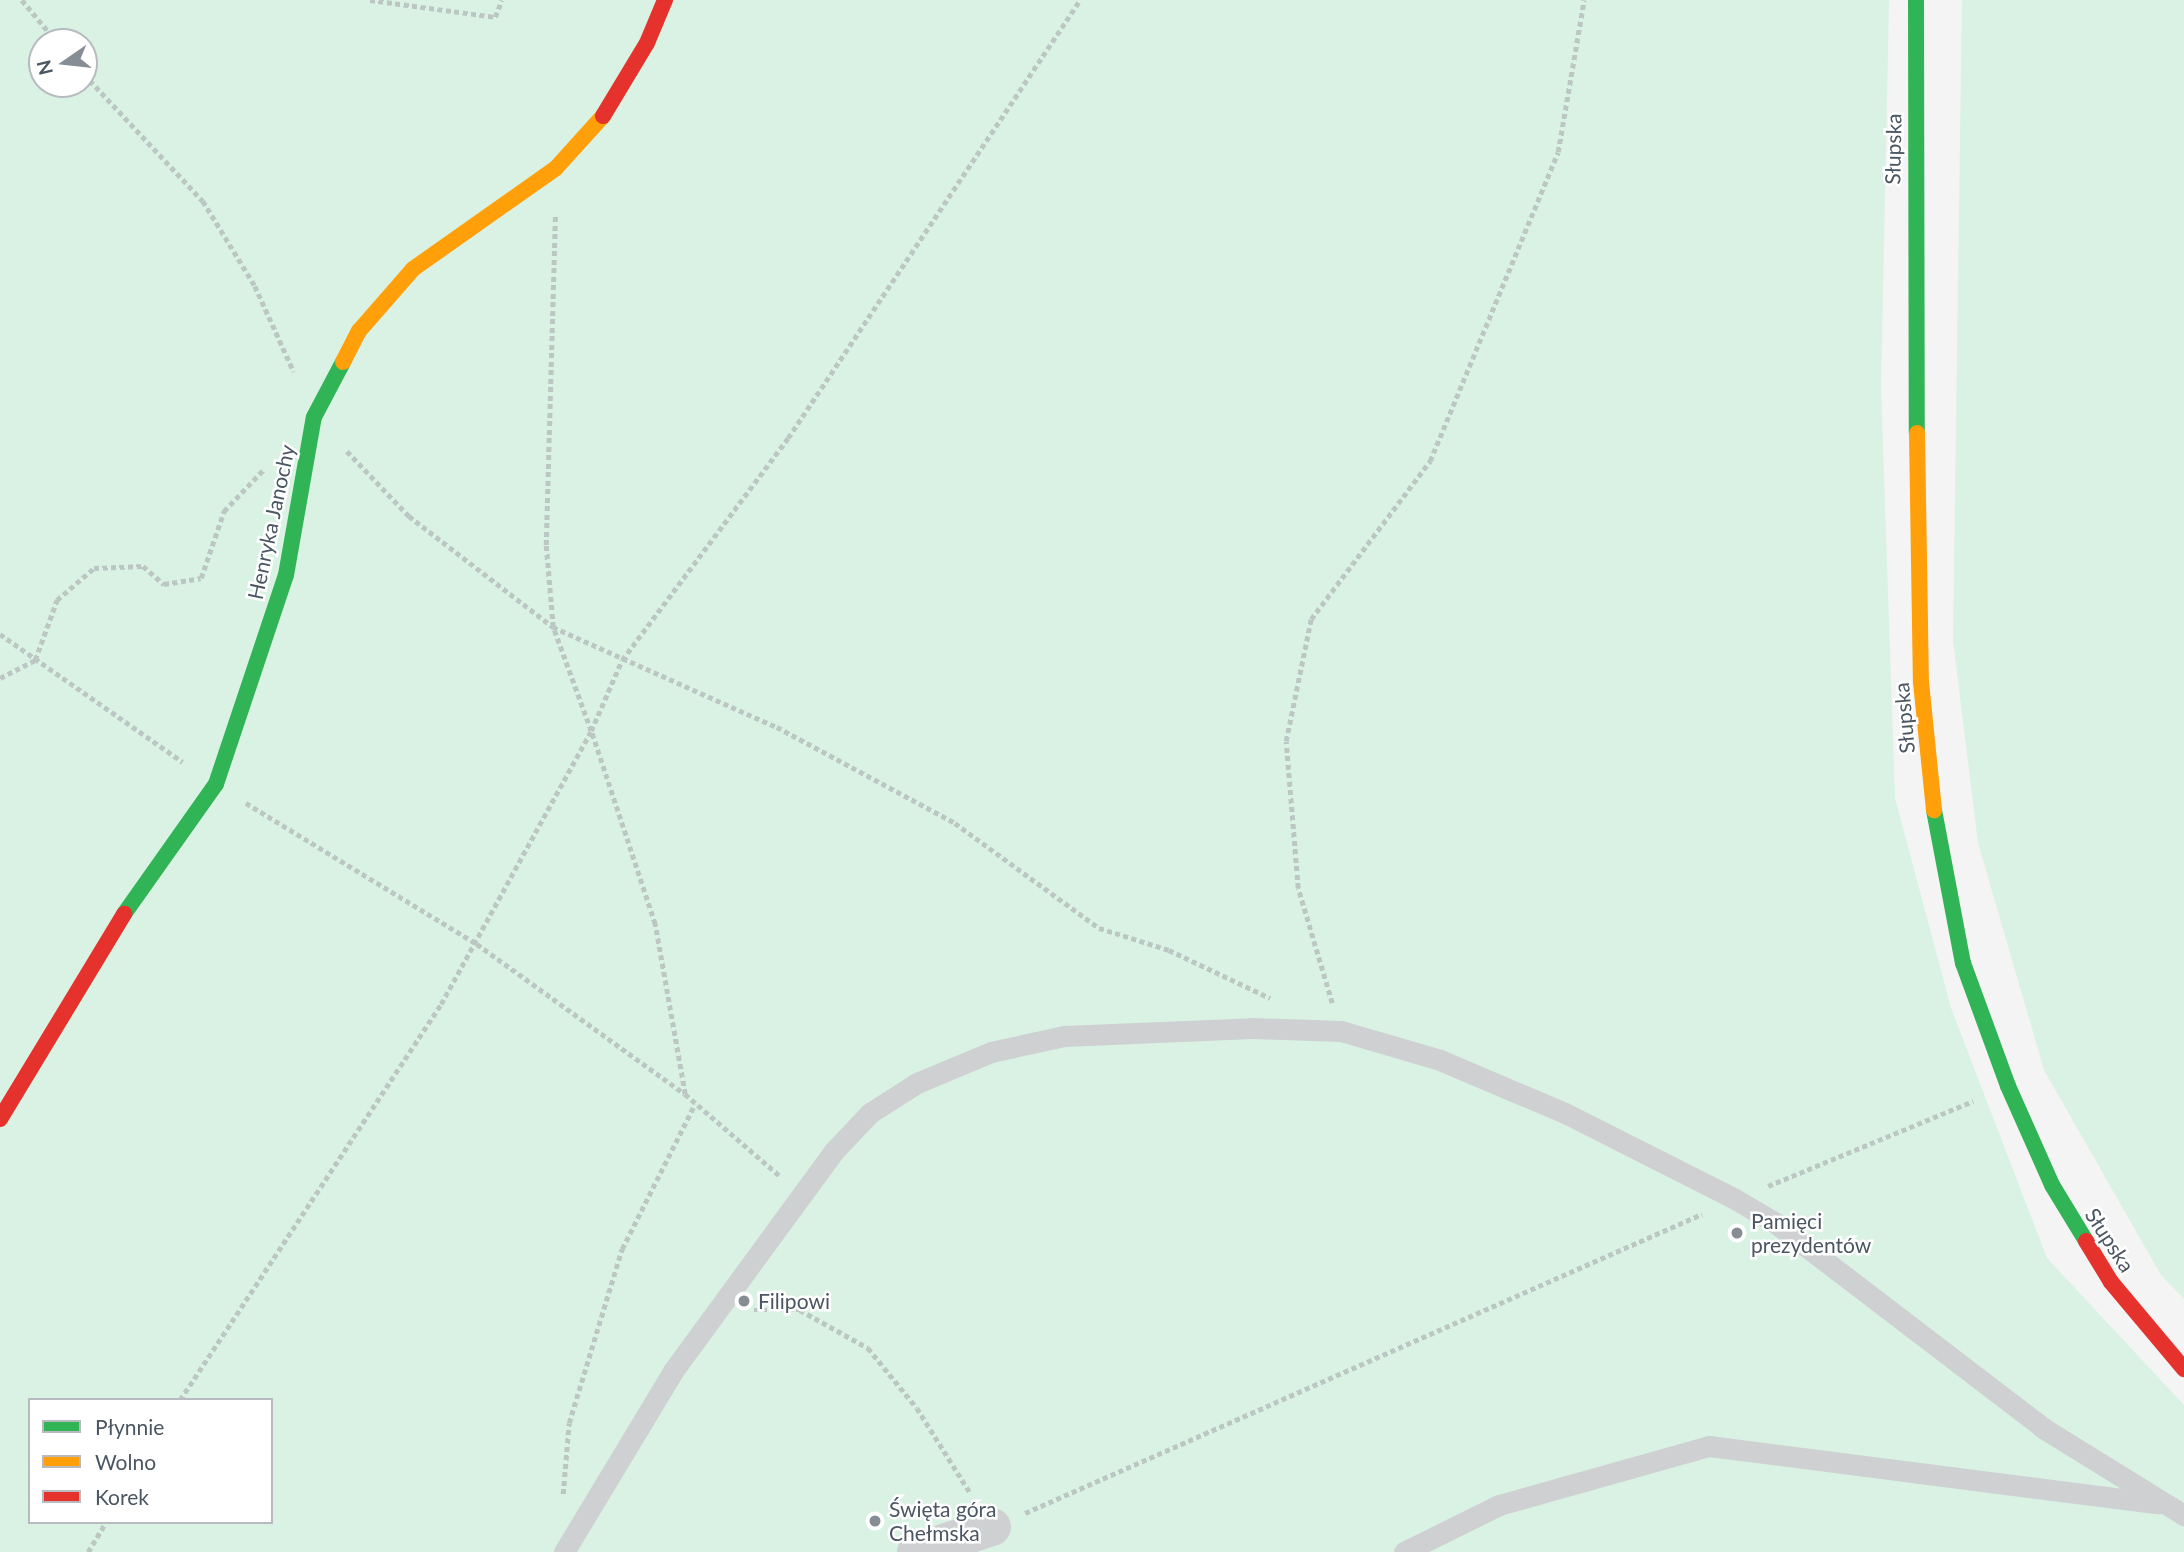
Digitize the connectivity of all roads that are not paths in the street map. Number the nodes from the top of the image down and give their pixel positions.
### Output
1 (665, 0) edge
2 (1916, 0) edge
3 (0, 1119) edge
4 (2184, 1369) edge
5 (2175, 1510) edge
6 (992, 1527) road end
7 (564, 1552) edge
8 (916, 1552) edge
9 (1405, 1552) edge

1 - 3 street, Henryka Janochy
2 - 4 street, Słupska
5 - 7 lane
5 - 9 lane
6 - 8 street

